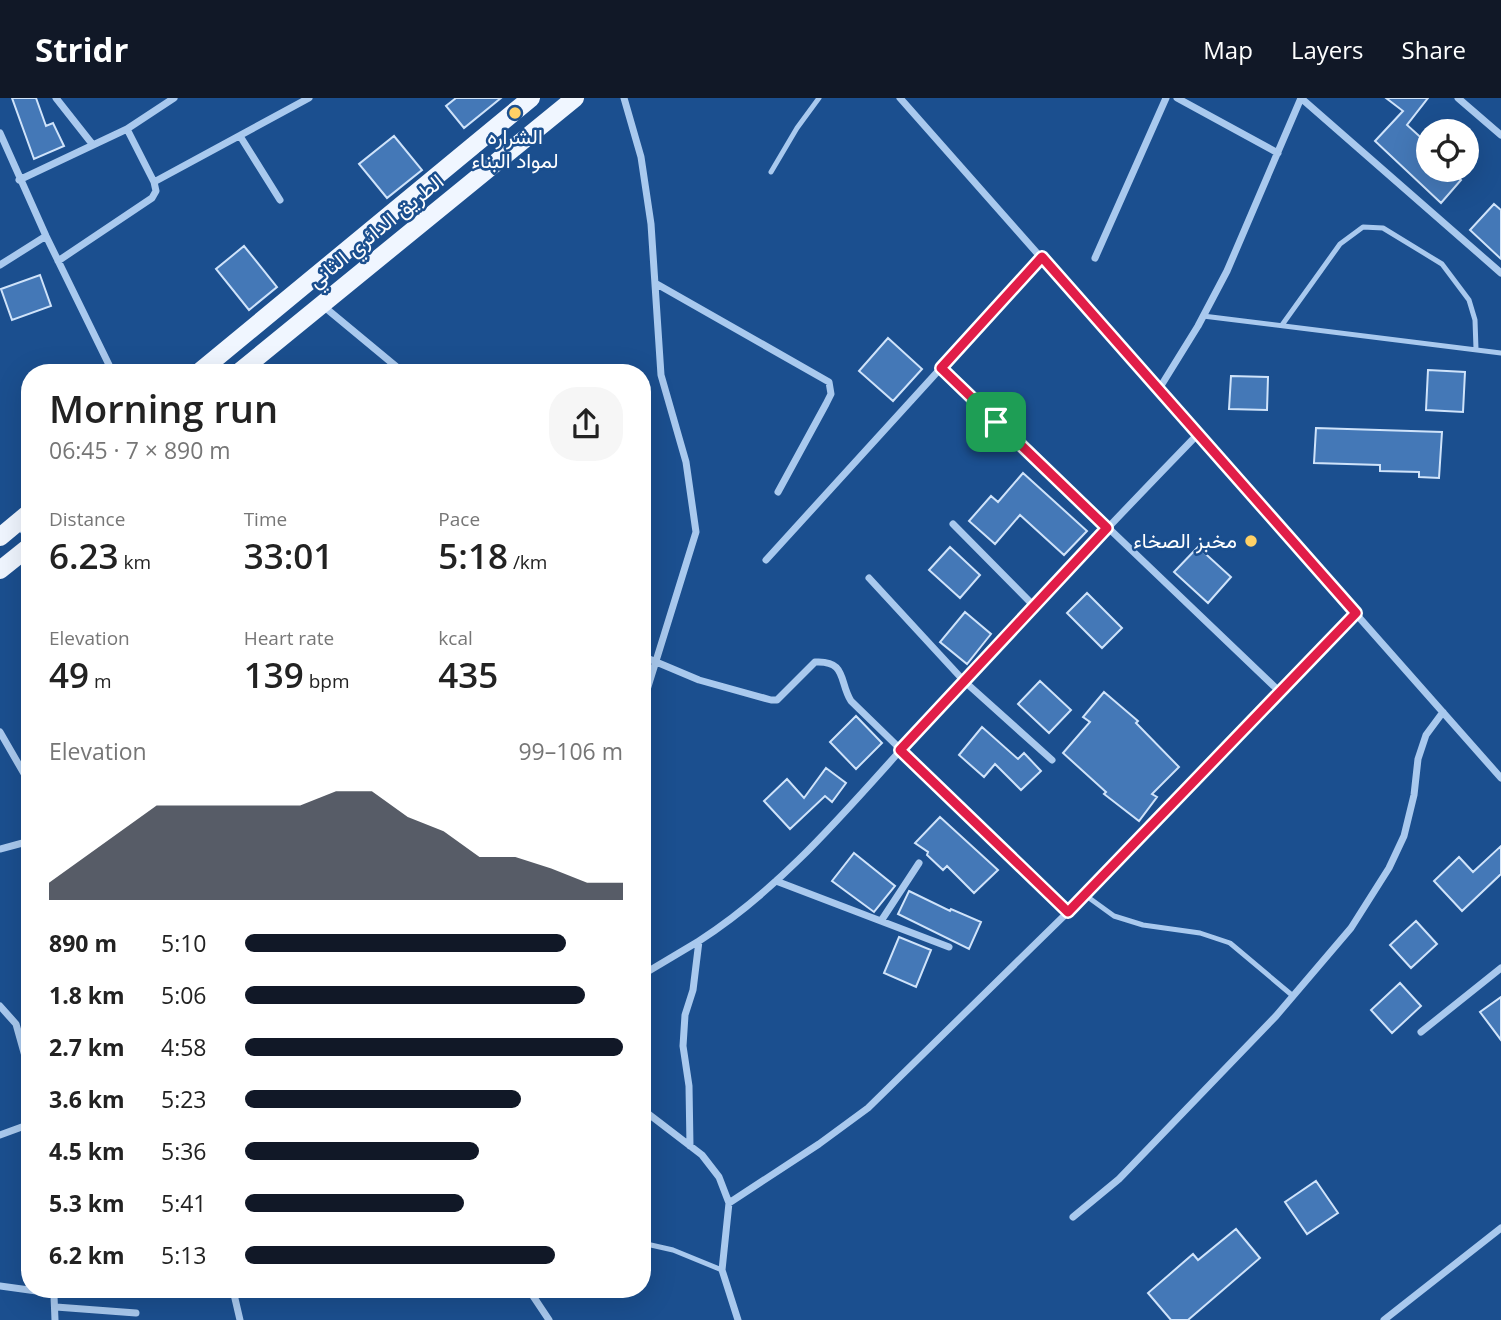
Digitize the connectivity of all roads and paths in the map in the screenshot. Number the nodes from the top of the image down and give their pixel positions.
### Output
1 (56, 98) edge
2 (174, 98) edge
3 (309, 98) edge
4 (531, 98) edge
5 (575, 98) edge
6 (624, 98) edge
7 (820, 98) edge
8 (900, 98) edge
9 (1166, 98) edge
10 (1177, 98) edge
11 (1301, 98) edge
12 (1458, 98) edge
13 (127, 129) junction
14 (0, 133) edge
15 (1501, 135) edge
16 (240, 136) junction
17 (93, 145) junction
18 (1278, 153) junction
19 (771, 172) dead end
20 (19, 180) junction
21 (154, 182) junction
22 (280, 200) dead end
23 (46, 236) junction
24 (1042, 257) junction
25 (1095, 258) dead end
26 (58, 261) junction
27 (0, 265) edge
28 (1501, 273) edge
29 (655, 283) junction
30 (322, 305) junction
31 (1203, 316) junction
32 (1282, 325) junction
33 (1476, 349) junction
34 (1501, 353) edge
35 (109, 364) edge
36 (209, 364) edge
37 (249, 364) edge
38 (393, 364) edge
39 (941, 368) junction
40 (1159, 389) junction
41 (1198, 434) junction
42 (778, 492) dead end
43 (21, 520) edge
44 (953, 524) dead end
45 (1107, 528) junction
46 (0, 537) edge
47 (21, 553) edge
48 (766, 560) dead end
49 (0, 570) edge
50 (869, 578) dead end
51 (1033, 605) junction
52 (1356, 613) junction
53 (651, 659) edge
54 (658, 662) junction
55 (651, 681) edge
56 (964, 681) junction
57 (1280, 692) junction
58 (1443, 712) junction
59 (0, 732) edge
60 (900, 750) junction
61 (1052, 760) dead end
62 (21, 768) edge
63 (1501, 778) edge
64 (21, 843) edge
65 (0, 849) edge
66 (919, 863) dead end
67 (776, 881) junction
68 (1085, 895) junction
69 (1068, 912) junction
70 (881, 922) junction
71 (699, 940) junction
72 (949, 947) dead end
73 (1501, 968) edge
74 (651, 969) edge
75 (1293, 996) junction
76 (0, 1006) edge
77 (1421, 1032) dead end
78 (21, 1042) edge
79 (651, 1116) edge
80 (21, 1127) edge
81 (0, 1135) edge
82 (690, 1146) junction
83 (729, 1203) junction
84 (1073, 1217) dead end
85 (1501, 1228) edge
86 (651, 1244) edge
87 (722, 1270) junction
88 (0, 1286) edge
89 (21, 1289) edge
90 (54, 1298) edge
91 (235, 1298) edge
92 (534, 1298) edge
93 (56, 1307) junction
94 (136, 1313) dead end
95 (55, 1320) edge
96 (240, 1320) edge
97 (549, 1320) edge
98 (738, 1320) edge
99 (1384, 1320) edge

1 - 17 street
2 - 13 street
3 - 16 street
4 - 36 main road, الطريق الدائري الثاني
5 - 30 main road, الطريق الدائري الثاني
6 - 29 street
7 - 19 lane
8 - 24 street
9 - 25 street
10 - 18 street
11 - 18 street
11 - 28 street
12 - 15 street
13 - 17 street
13 - 21 street
14 - 20 street
16 - 21 street
16 - 22 street
17 - 20 street
18 - 31 street
20 - 23 street
21 - 26 street
23 - 26 street
23 - 27 street
24 - 39 street
24 - 40 street
26 - 35 street
29 - 42 street
29 - 54 street
30 - 37 main road, الطريق الدائري الثاني
30 - 38 street
31 - 32 lane
31 - 40 street
32 - 33 lane
32 - 33 lane
33 - 34 lane
39 - 45 street
39 - 48 street
40 - 41 street
41 - 45 street
41 - 52 street
43 - 46 main road
44 - 51 street
45 - 51 street
45 - 57 street
47 - 49 main road
50 - 56 street
51 - 56 street
52 - 57 street
52 - 58 street
53 - 54 street
54 - 55 street
54 - 60 street
56 - 60 street
56 - 61 street
57 - 68 street
58 - 63 street
58 - 75 street
59 - 62 street
60 - 67 street
60 - 69 street
64 - 65 street
66 - 70 street
67 - 70 street
67 - 71 street
68 - 69 street
68 - 75 lane
69 - 83 street
70 - 72 street
71 - 74 street
71 - 82 street
73 - 77 street
75 - 84 street
76 - 78 street
79 - 82 street
80 - 81 street
82 - 83 street
83 - 87 street
85 - 99 street
86 - 87 lane
87 - 98 street
88 - 89 street
90 - 93 street
91 - 96 street
92 - 97 street
93 - 94 street
93 - 95 street

